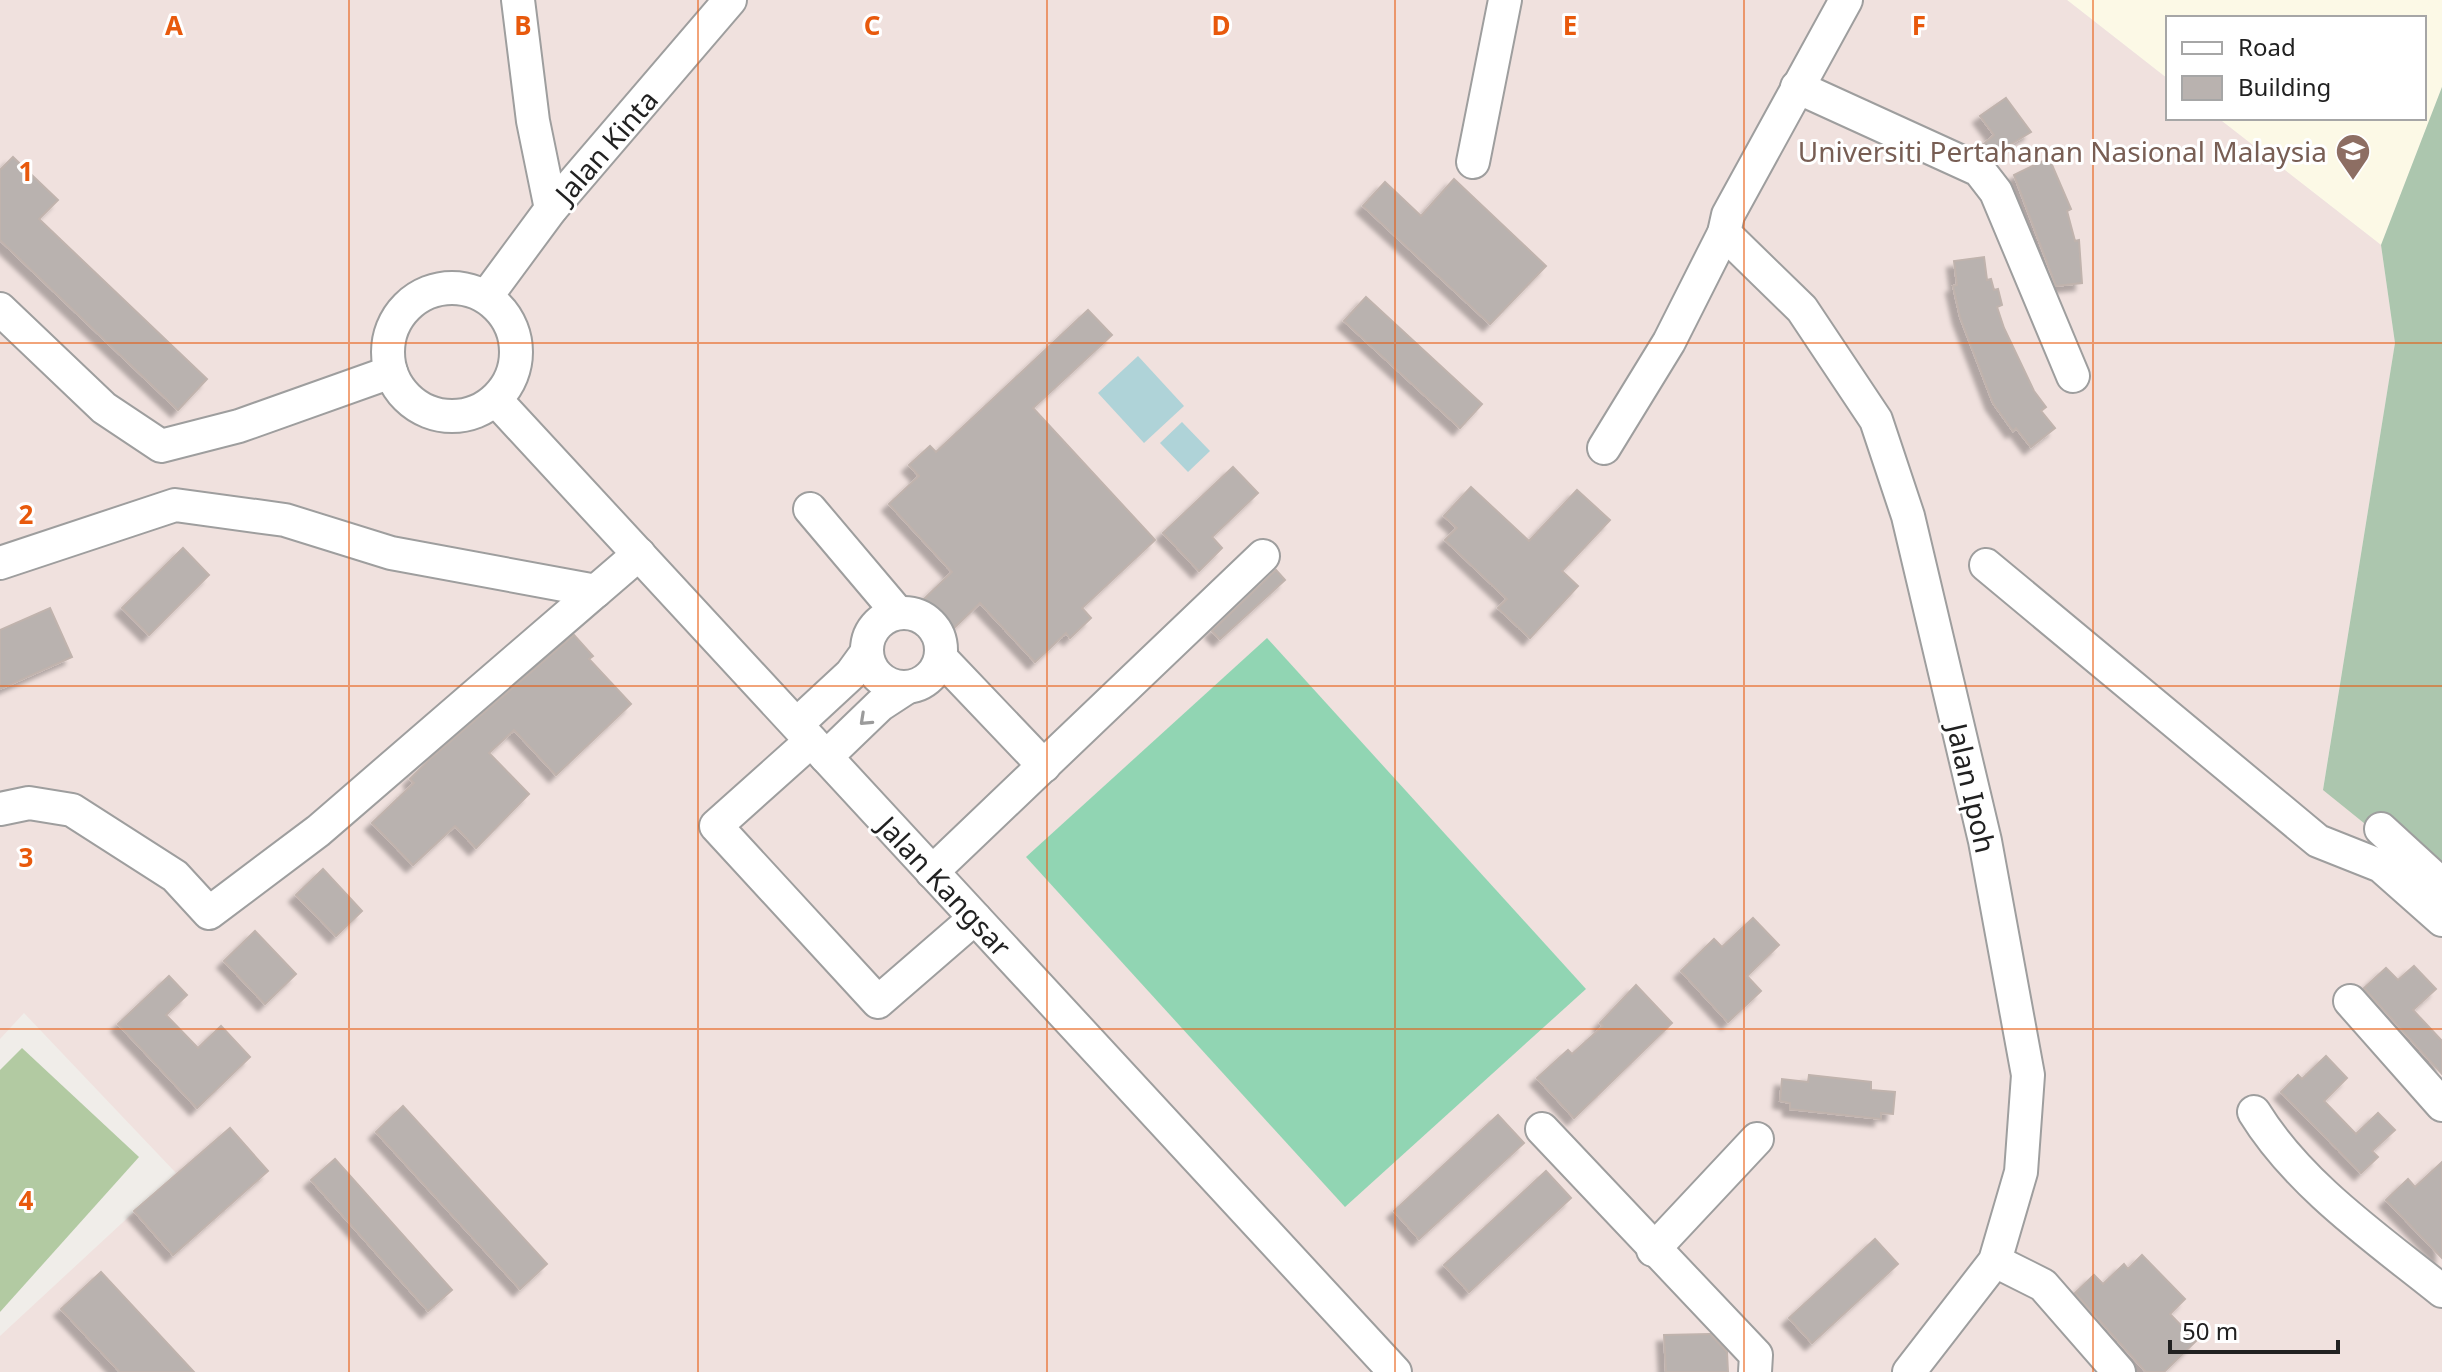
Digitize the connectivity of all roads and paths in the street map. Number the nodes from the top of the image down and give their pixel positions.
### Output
1 (518, 0) edge
2 (730, 0) edge
3 (1505, 0) edge
4 (1846, 0) edge
5 (1797, 87) junction
6 (1473, 162) dead end
7 (551, 209) junction
8 (1724, 233) junction
9 (486, 297) junction
10 (0, 309) edge
11 (391, 372) junction
12 (2073, 376) dead end
13 (496, 400) junction
14 (1604, 448) dead end
15 (810, 509) dead end
16 (639, 554) junction
17 (1263, 556) dead end
18 (0, 563) edge
19 (1986, 565) dead end
20 (596, 591) junction
21 (898, 613) junction
22 (867, 652) junction
23 (941, 658) junction
24 (906, 688) junction
25 (811, 741) junction
26 (1044, 766) junction
27 (0, 809) edge
28 (2381, 829) dead end
29 (932, 872) junction
30 (2442, 885) edge
31 (975, 918) junction
32 (2442, 920) edge
33 (2350, 1001) dead end
34 (2442, 1105) edge
35 (2254, 1112) dead end
36 (1542, 1129) dead end
37 (1757, 1139) dead end
38 (1653, 1250) junction
39 (1995, 1261) junction
40 (2442, 1291) edge
41 (1395, 1372) edge
42 (1755, 1372) edge
43 (1909, 1372) edge
44 (2119, 1372) edge

1 - 7 street
2 - 7 street, Jalan Kinta
3 - 6 street
4 - 5 street
5 - 8 street
5 - 12 street
7 - 9 street, Jalan Kinta
8 - 14 street
8 - 39 street, Jalan Ipoh
9 - 11 street
9 - 13 street
10 - 11 street
11 - 13 street
13 - 16 street, Jalan Kangsar
15 - 21 street
16 - 20 street
16 - 25 street, Jalan Kangsar
17 - 26 street
18 - 20 street
19 - 32 street
20 - 27 street
21 - 22 street
21 - 23 street
22 - 24 street
22 - 25 street
23 - 24 street
23 - 26 street
24 -> 25 street
25 - 29 street, Jalan Kangsar
25 - 31 street
26 - 29 street
28 - 30 street
29 - 31 street, Jalan Kangsar
31 - 41 street, Jalan Kangsar
33 - 34 street
35 - 40 street
36 - 38 street
37 - 38 street
38 - 42 street
39 - 43 street, Jalan Ipoh
39 - 44 street

